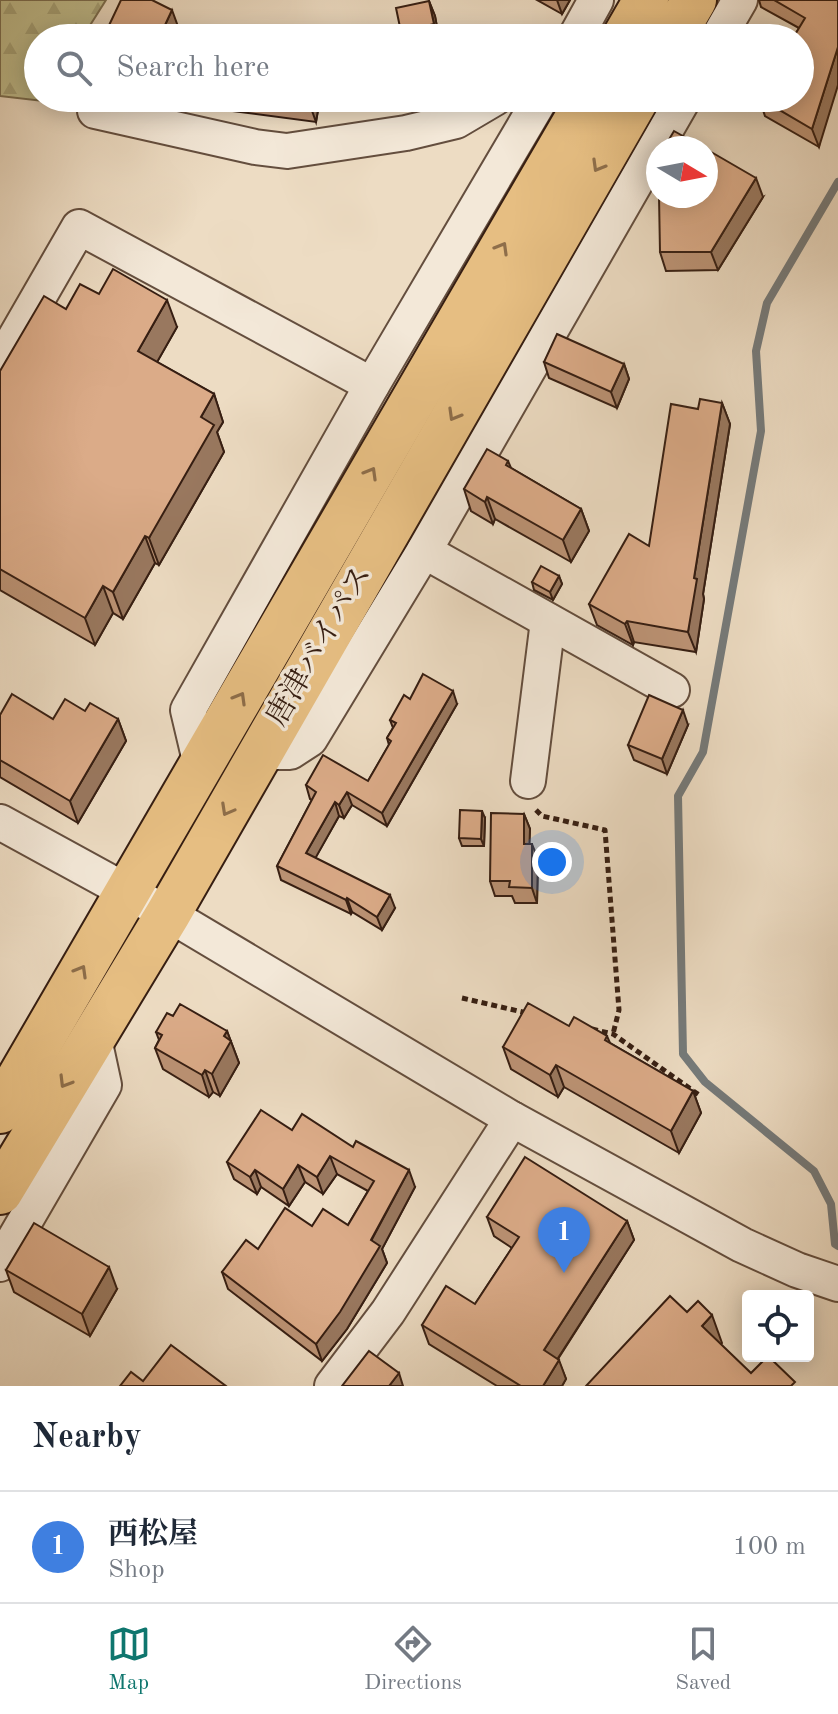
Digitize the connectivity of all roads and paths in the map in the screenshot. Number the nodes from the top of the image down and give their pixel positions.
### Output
1 (596, 0) edge
2 (646, 0) edge
3 (719, 10) edge
4 (583, 24) edge
5 (632, 24) edge
6 (696, 24) edge
7 (99, 112) edge
8 (471, 112) edge
9 (533, 112) edge
10 (583, 112) edge
11 (629, 112) edge
12 (673, 112) edge
13 (410, 320) junction
14 (484, 362) junction
15 (0, 364) edge
16 (372, 385) junction
17 (424, 551) junction
18 (548, 621) junction
19 (672, 690) dead end
20 (259, 752) junction
21 (201, 765) junction
22 (528, 781) joint
23 (0, 822) edge
24 (127, 891) junction
25 (168, 914) junction
26 (462, 998) dead end
27 (538, 1016) edge
28 (583, 1027) edge
29 (93, 1034) junction
30 (613, 1034) junction
31 (699, 1095) dead end
32 (0, 1111) edge
33 (512, 1119) junction
34 (0, 1192) edge
35 (0, 1264) edge
36 (838, 1284) edge
37 (332, 1386) edge

1 - 4 street
2 - 5 highway
3 - 6 highway
7 - 8 street
9 - 13 street
14 -> 10 highway, 唐津バイパス
11 -> 14 highway, 唐津バイパス
12 - 14 street
13 - 14 street
13 - 16 street
14 - 17 street
14 -> 20 highway, 唐津バイパス
21 -> 14 highway, 唐津バイパス
15 - 16 street
16 - 21 street
17 - 18 street
17 - 20 street
18 - 19 street
18 - 22 street
20 -> 25 highway, 唐津バイパス
21 - 24 highway, 唐津バイパス
22 - 30 path
23 - 24 street
24 - 25 street
32 -> 24 highway, 唐津バイパス
25 - 29 highway, 唐津バイパス
25 - 33 street
26 - 27 path
28 - 30 path
29 -> 34 highway, 唐津バイパス
29 - 35 street
30 - 31 path
33 - 36 street
33 - 37 street

